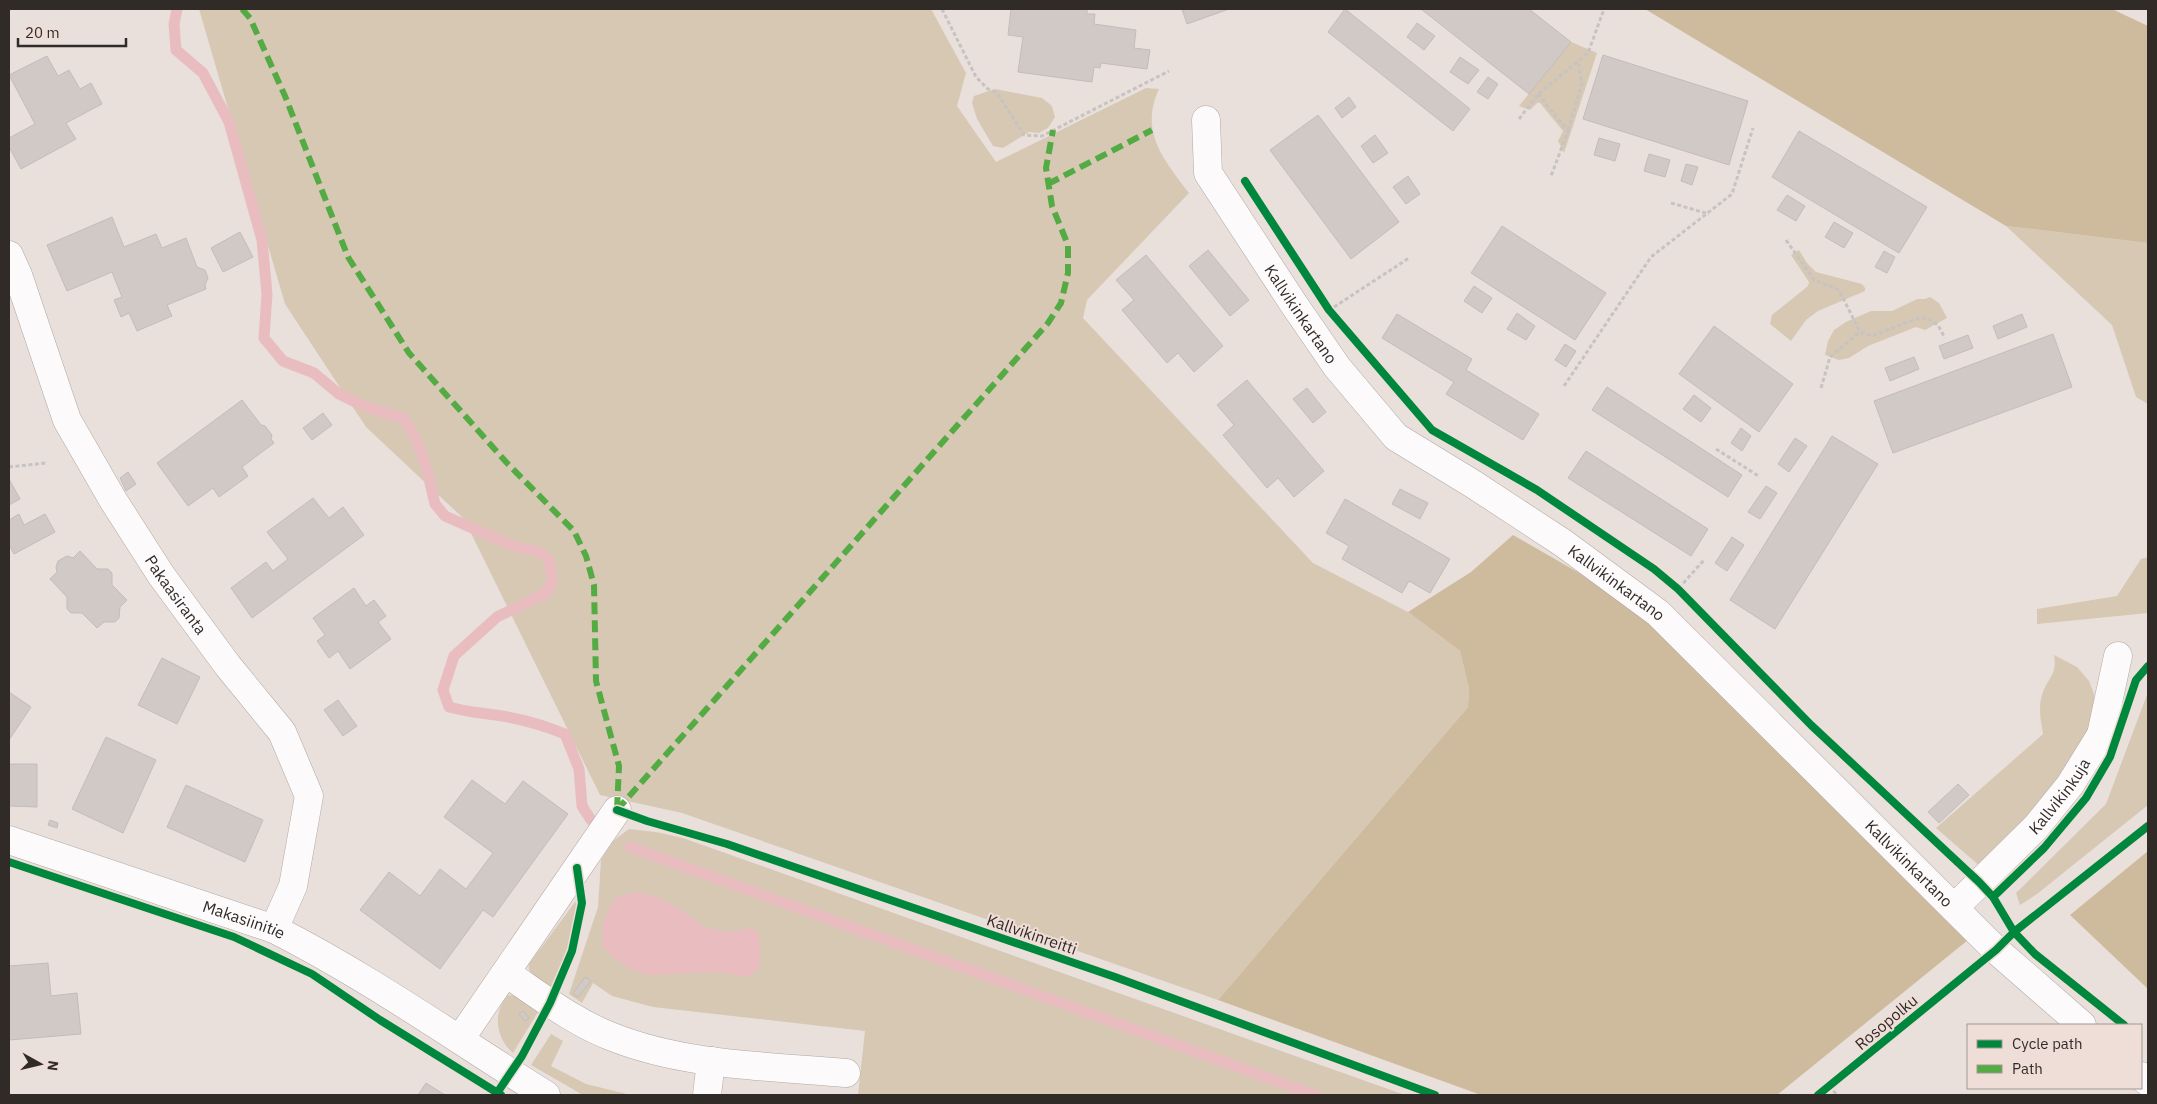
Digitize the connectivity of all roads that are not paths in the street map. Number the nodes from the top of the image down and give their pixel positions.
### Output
1 (1206, 120) dead end
2 (9, 255) edge
3 (2118, 656) dead end
4 (617, 810) dead end
5 (9, 840) edge
6 (1954, 908) junction
7 (274, 929) junction
8 (506, 972) junction
9 (2081, 1024) edge
10 (460, 1039) junction
11 (711, 1061) junction
12 (846, 1073) dead end
13 (546, 1095) edge
14 (707, 1095) edge

1 - 6 street, Kallvikinkartano
2 - 7 street, Pakaasiranta
3 - 6 street, Kallvikinkuja
4 - 8 street
5 - 7 street, Makasiinitie
6 - 9 street, Kallvikinkartano
7 - 10 street, Makasiinitie
8 - 10 street
8 - 11 street
10 - 13 street, Makasiinitie
11 - 12 street
11 - 14 street

